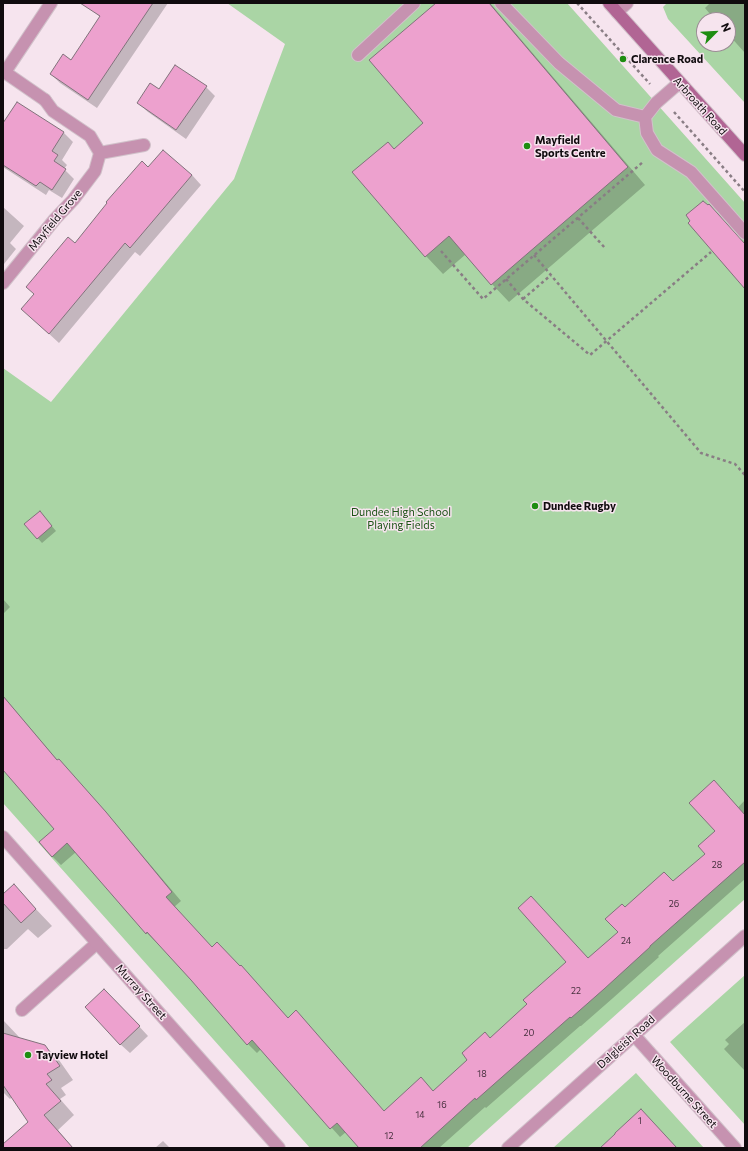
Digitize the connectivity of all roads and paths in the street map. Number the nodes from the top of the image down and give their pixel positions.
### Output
1 (51, 3) edge
2 (414, 3) edge
3 (501, 3) edge
4 (608, 3) edge
5 (627, 3) edge
6 (617, 12) junction
7 (358, 55) dead end
8 (4, 72) edge
9 (679, 83) junction
10 (645, 116) junction
11 (144, 145) dead end
12 (657, 150) junction
13 (100, 153) junction
14 (745, 155) edge
15 (578, 218) junction
16 (745, 233) edge
17 (605, 248) dead end
18 (441, 251) dead end
19 (711, 252) dead end
20 (534, 255) junction
21 (551, 276) junction
22 (506, 279) junction
23 (3, 283) edge
24 (523, 298) junction
25 (607, 341) junction
26 (745, 475) edge
27 (3, 837) edge
28 (745, 936) edge
29 (97, 943) junction
30 (22, 1010) dead end
31 (634, 1035) junction
32 (279, 1148) edge
33 (508, 1148) edge
34 (735, 1148) edge

1 - 8 street
2 - 7 street
3 - 10 street
4 - 6 main road, Arbroath Road
5 - 6 street
6 - 9 main road, Arbroath Road
8 - 13 street
9 - 10 street
9 - 14 main road, Arbroath Road
10 - 12 street
11 - 13 street
12 - 15 path
12 - 16 street
13 - 23 street, Mayfield Grove
15 - 17 path
15 - 20 path
18 - 22 path
19 - 25 path
20 - 21 path
20 - 22 path
21 - 24 path
21 - 25 path
22 - 24 path
24 - 25 path
25 - 26 path
27 - 29 street, Murray Street
28 - 31 street, Dalgleish Road
29 - 30 street
29 - 32 street, Murray Street
31 - 33 street, Dalgleish Road
31 - 34 street, Woodburne Street

